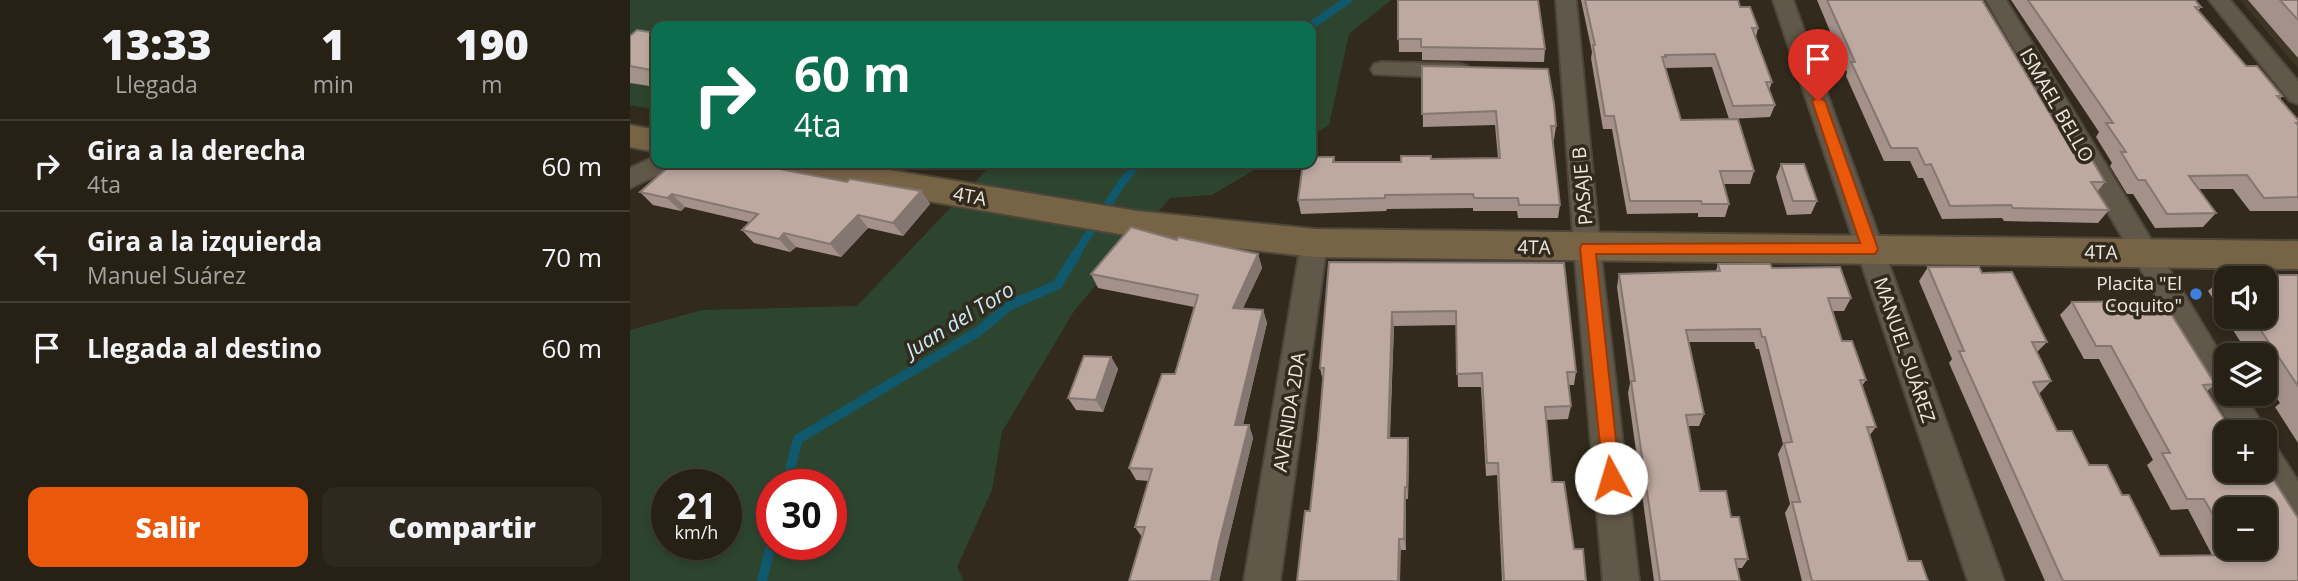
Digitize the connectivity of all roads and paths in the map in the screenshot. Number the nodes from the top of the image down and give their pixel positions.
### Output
1 (1566, 0) edge
2 (1783, 0) edge
3 (1996, 0) edge
4 (2219, 0) edge
5 (1382, 69) dead end
6 (1478, 71) edge
7 (2298, 96) edge
8 (630, 136) edge
9 (651, 140) edge
10 (651, 168) edge
11 (806, 168) edge
12 (630, 179) edge
13 (1314, 243) junction
14 (1587, 248) junction
15 (1870, 249) junction
16 (2143, 253) junction
17 (2298, 255) edge
18 (2214, 370) edge
19 (2277, 476) edge
20 (2298, 511) edge
21 (1262, 581) edge
22 (1621, 581) edge
23 (1986, 581) edge

1 - 14 street, PASAJE B
2 - 15 street, MANUEL SUÁREZ
3 - 16 street, ISMAEL BELLO
4 - 7 street
5 - 6 street
8 - 9 main road
10 - 12 street
11 - 13 main road, 4TA
13 - 14 main road, 4TA
13 - 21 street, AVENIDA 2DA
14 - 15 main road, 4TA
14 - 22 street, PASAJE B
15 - 16 main road, 4TA
15 - 23 street, MANUEL SUÁREZ
16 - 17 main road, 4TA
16 - 18 street, ISMAEL BELLO
19 - 20 street

